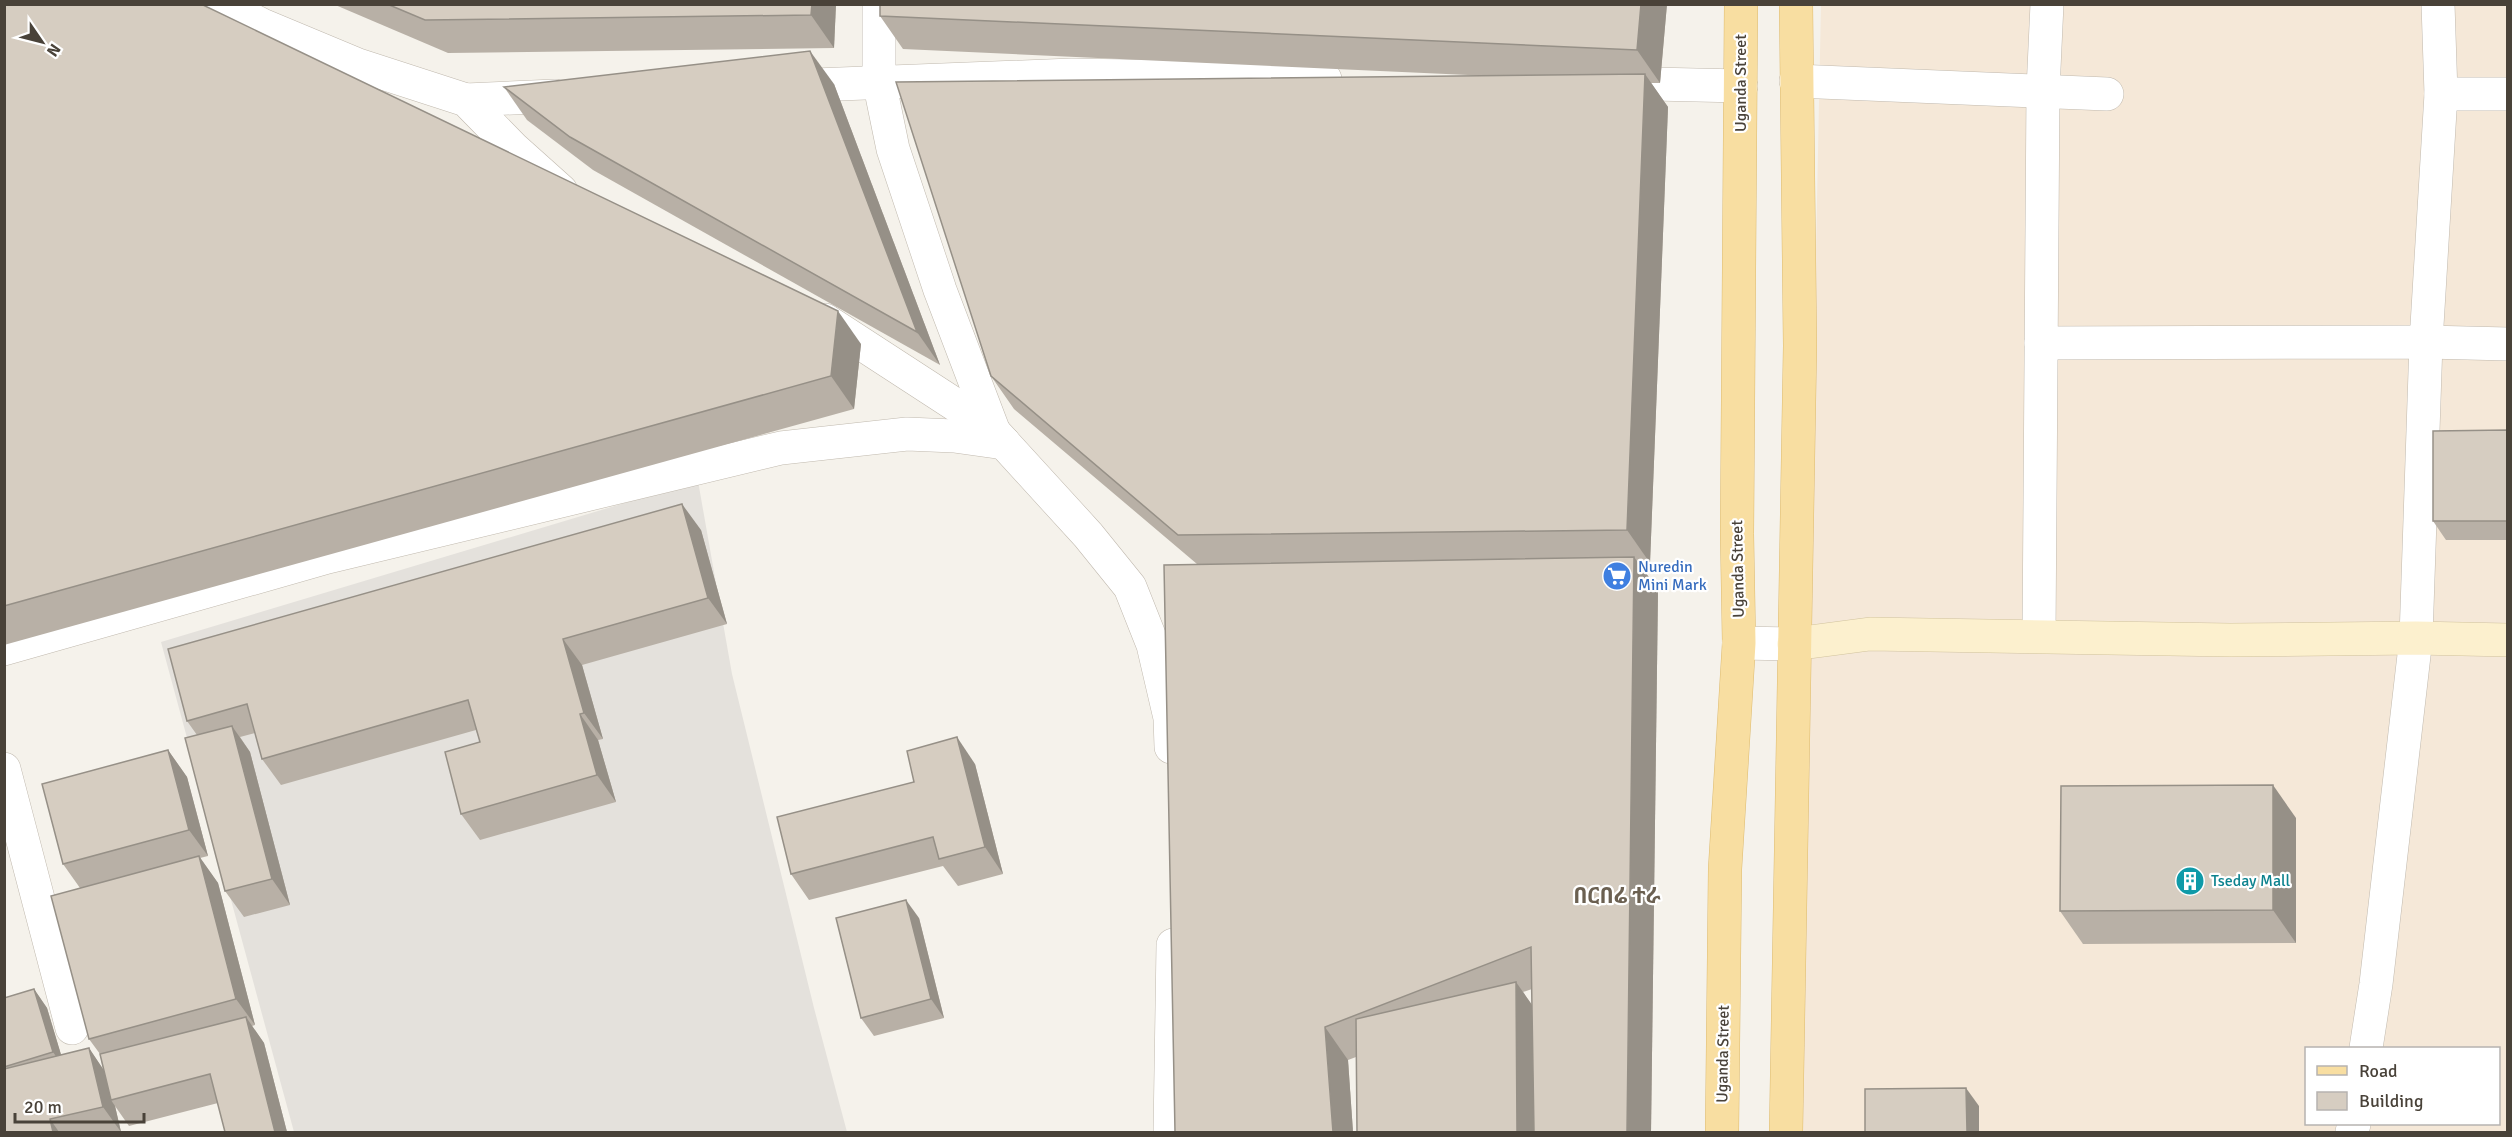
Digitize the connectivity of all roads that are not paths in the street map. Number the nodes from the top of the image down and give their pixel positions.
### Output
1 (221, 4) edge
2 (879, 4) edge
3 (1741, 4) edge
4 (1796, 4) edge
5 (2047, 4) edge
6 (2438, 4) edge
7 (1360, 79) edge
8 (879, 81) junction
9 (1796, 81) junction
10 (1576, 82) edge
11 (1741, 86) junction
12 (762, 87) edge
13 (2043, 90) junction
14 (584, 94) edge
15 (2107, 94) dead end
16 (2441, 94) junction
17 (2508, 94) edge
18 (466, 100) junction
19 (586, 203) edge
20 (795, 302) edge
21 (2426, 342) junction
22 (2041, 343) junction
23 (2508, 344) edge
24 (999, 438) junction
25 (2039, 636) junction
26 (2416, 638) junction
27 (2508, 640) edge
28 (1739, 643) junction
29 (1794, 644) junction
30 (4, 649) edge
31 (4, 769) edge
32 (1173, 776) edge
33 (1173, 918) edge
34 (72, 1028) dead end
35 (2366, 1047) edge
36 (1170, 1132) edge
37 (1722, 1132) edge
38 (1786, 1132) edge

1 - 18 street
2 - 8 street
3 - 11 main road, Uganda Street
4 - 9 main road
5 - 13 street
6 - 16 street
7 - 8 street
8 - 12 street
8 - 24 street
9 - 13 street
9 - 29 main road
10 - 11 street
11 - 28 main road, Uganda Street
13 - 15 street
13 - 22 street
14 - 18 street
16 - 17 street
16 - 21 street
18 - 19 street
20 - 24 street
21 - 22 street
21 - 23 street
21 - 26 street
22 - 25 street
24 - 30 street
24 - 32 street
25 - 26 street
25 - 29 street
26 - 27 street
26 - 35 street
28 - 29 street
28 - 37 main road, Uganda Street
29 - 38 main road
31 - 34 street
33 - 36 street

